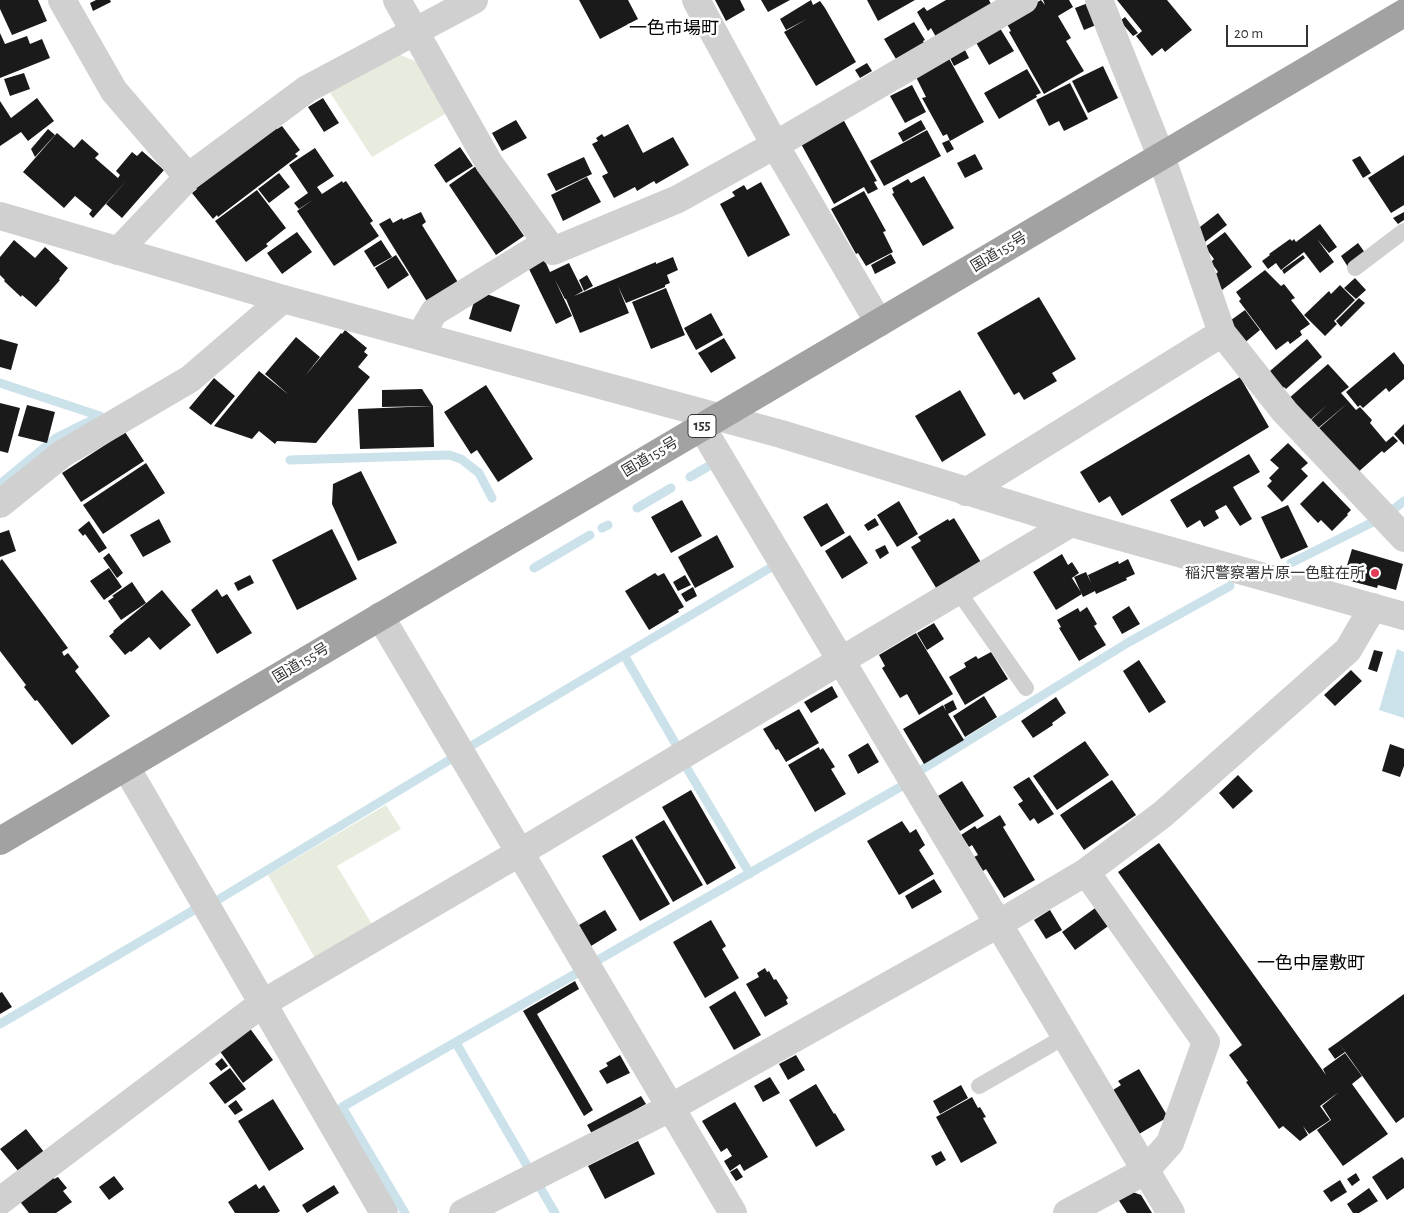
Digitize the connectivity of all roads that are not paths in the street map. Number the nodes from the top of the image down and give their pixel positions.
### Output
1 (62, 0) edge
2 (397, 0) edge
3 (474, 0) edge
4 (696, 0) edge
5 (1024, 0) edge
6 (1099, 0) edge
7 (1404, 13) edge
8 (416, 33) junction
9 (776, 145) junction
10 (1161, 156) junction
11 (188, 177) junction
12 (2, 212) edge
13 (1404, 231) edge
14 (546, 243) junction
15 (118, 251) junction
16 (1355, 268) dead end
17 (283, 299) junction
18 (879, 323) junction
19 (1222, 333) junction
20 (420, 336) junction
21 (710, 422) junction
22 (966, 492) junction
23 (0, 504) edge
24 (1071, 523) junction
25 (1404, 538) edge
26 (958, 591) junction
27 (1373, 607) junction
28 (380, 616) junction
29 (1404, 616) edge
30 (841, 660) junction
31 (1026, 688) dead end
32 (126, 766) junction
33 (0, 841) edge
34 (519, 853) junction
35 (1086, 872) junction
36 (998, 924) junction
37 (263, 1003) junction
38 (1066, 1036) junction
39 (979, 1086) dead end
40 (670, 1108) junction
41 (1145, 1170) junction
42 (0, 1200) edge
43 (384, 1213) edge
44 (462, 1213) edge
45 (732, 1213) edge
46 (1067, 1213) edge
47 (1170, 1213) edge

1 - 11 street
2 - 8 street
3 - 8 street
4 - 9 street
5 - 9 street
6 - 10 street
7 - 10 highway, 国道155号 / 155
8 - 11 street
8 - 14 street
9 - 14 street
9 - 18 street
10 - 18 highway, 国道155号 / 155
10 - 19 street
11 - 15 street
12 - 15 street
13 - 16 lane
14 - 20 street
15 - 17 street
17 - 20 street
17 - 23 street
18 - 21 highway, 国道155号 / 155
19 - 22 street
19 - 25 street
20 - 21 street
21 - 22 street
21 - 28 highway, 国道155号 / 155
21 - 30 street
22 - 24 street
24 - 26 street
24 - 27 street
26 - 30 street
26 - 31 lane
27 - 29 street
27 - 35 street
28 - 32 highway, 国道155号 / 155
28 - 34 street
30 - 34 street
30 - 36 street
32 - 33 highway, 国道155号 / 155
32 - 37 street
34 - 37 street
34 - 40 street
35 - 36 street
35 - 41 street
36 - 38 street
36 - 40 street
37 - 42 street
37 - 43 street
38 - 39 lane
38 - 41 street
40 - 44 street
40 - 45 street
41 - 46 street
41 - 47 street

